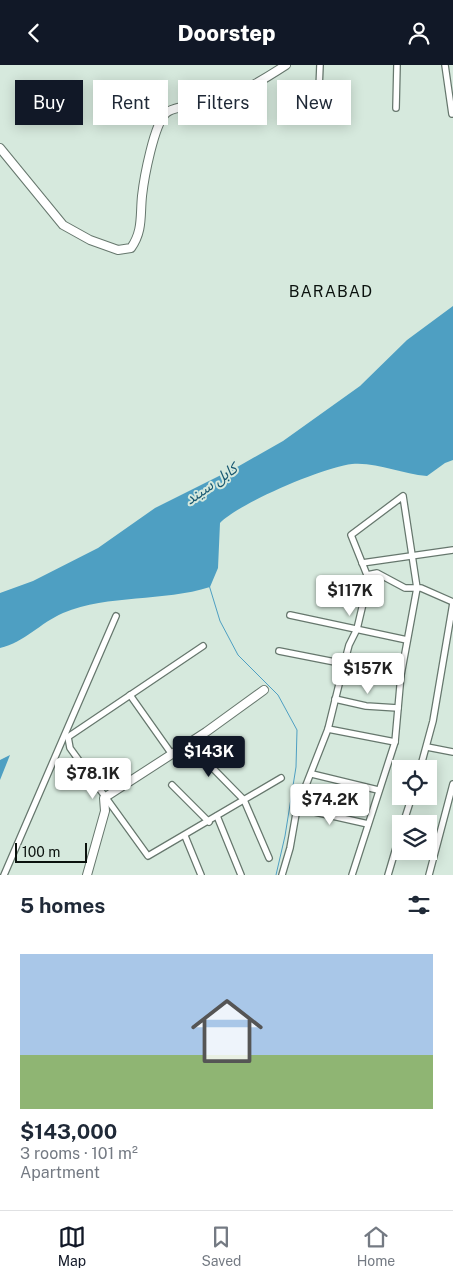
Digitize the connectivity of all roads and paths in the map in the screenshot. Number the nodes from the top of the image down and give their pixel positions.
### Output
1 (286, 65) edge
2 (320, 65) edge
3 (397, 65) edge
4 (444, 65) edge
5 (319, 80) edge
6 (396, 108) dead end
7 (452, 114) edge
8 (0, 149) edge
9 (453, 550) edge
10 (411, 556) junction
11 (362, 563) junction
12 (367, 575) junction
13 (417, 588) junction
14 (453, 603) edge
15 (290, 615) dead end
16 (116, 616) dead end
17 (357, 629) junction
18 (407, 640) junction
19 (203, 646) dead end
20 (279, 651) dead end
21 (344, 663) junction
22 (402, 675) junction
23 (264, 690) dead end
24 (130, 695) junction
25 (335, 699) junction
26 (398, 708) junction
27 (328, 729) junction
28 (395, 742) junction
29 (188, 743) junction
30 (427, 747) junction
31 (453, 752) edge
32 (171, 753) junction
33 (423, 760) edge
34 (312, 774) junction
35 (281, 778) dead end
36 (453, 784) edge
37 (172, 785) dead end
38 (378, 790) junction
39 (104, 798) junction
40 (244, 799) junction
41 (297, 808) junction
42 (217, 815) junction
43 (209, 822) junction
44 (368, 825) junction
45 (185, 836) junction
46 (268, 858) dead end
47 (392, 860) edge
48 (4, 875) edge
49 (87, 875) edge
50 (201, 875) edge
51 (241, 875) edge
52 (282, 875) edge
53 (352, 875) edge
54 (388, 875) edge
55 (429, 875) edge

1 - 8 street
2 - 5 street
3 - 6 street
4 - 7 street
9 - 10 street
10 - 11 street
10 - 11 street
10 - 13 street
11 - 12 street
12 - 13 street
12 - 17 street
13 - 14 street
13 - 18 street
14 - 30 street
15 - 17 street
16 - 48 street
17 - 18 street
17 - 21 street
18 - 22 street
19 - 24 street
20 - 21 street
21 - 22 street
21 - 25 street
22 - 26 street
23 - 29 street
24 - 32 street
24 - 39 street
25 - 26 street
25 - 27 street
26 - 28 street
27 - 28 street
27 - 34 street
28 - 38 street
29 - 32 street
29 - 40 street
30 - 31 street
30 - 33 street
32 - 39 street
34 - 38 street
34 - 41 street
35 - 40 street
36 - 55 street
37 - 43 street
38 - 44 street
39 - 45 street
39 - 49 street
40 - 42 street
40 - 46 street
41 - 44 street
41 - 52 street
42 - 43 street
42 - 51 street
43 - 45 street
44 - 53 street
45 - 50 street
47 - 54 street

